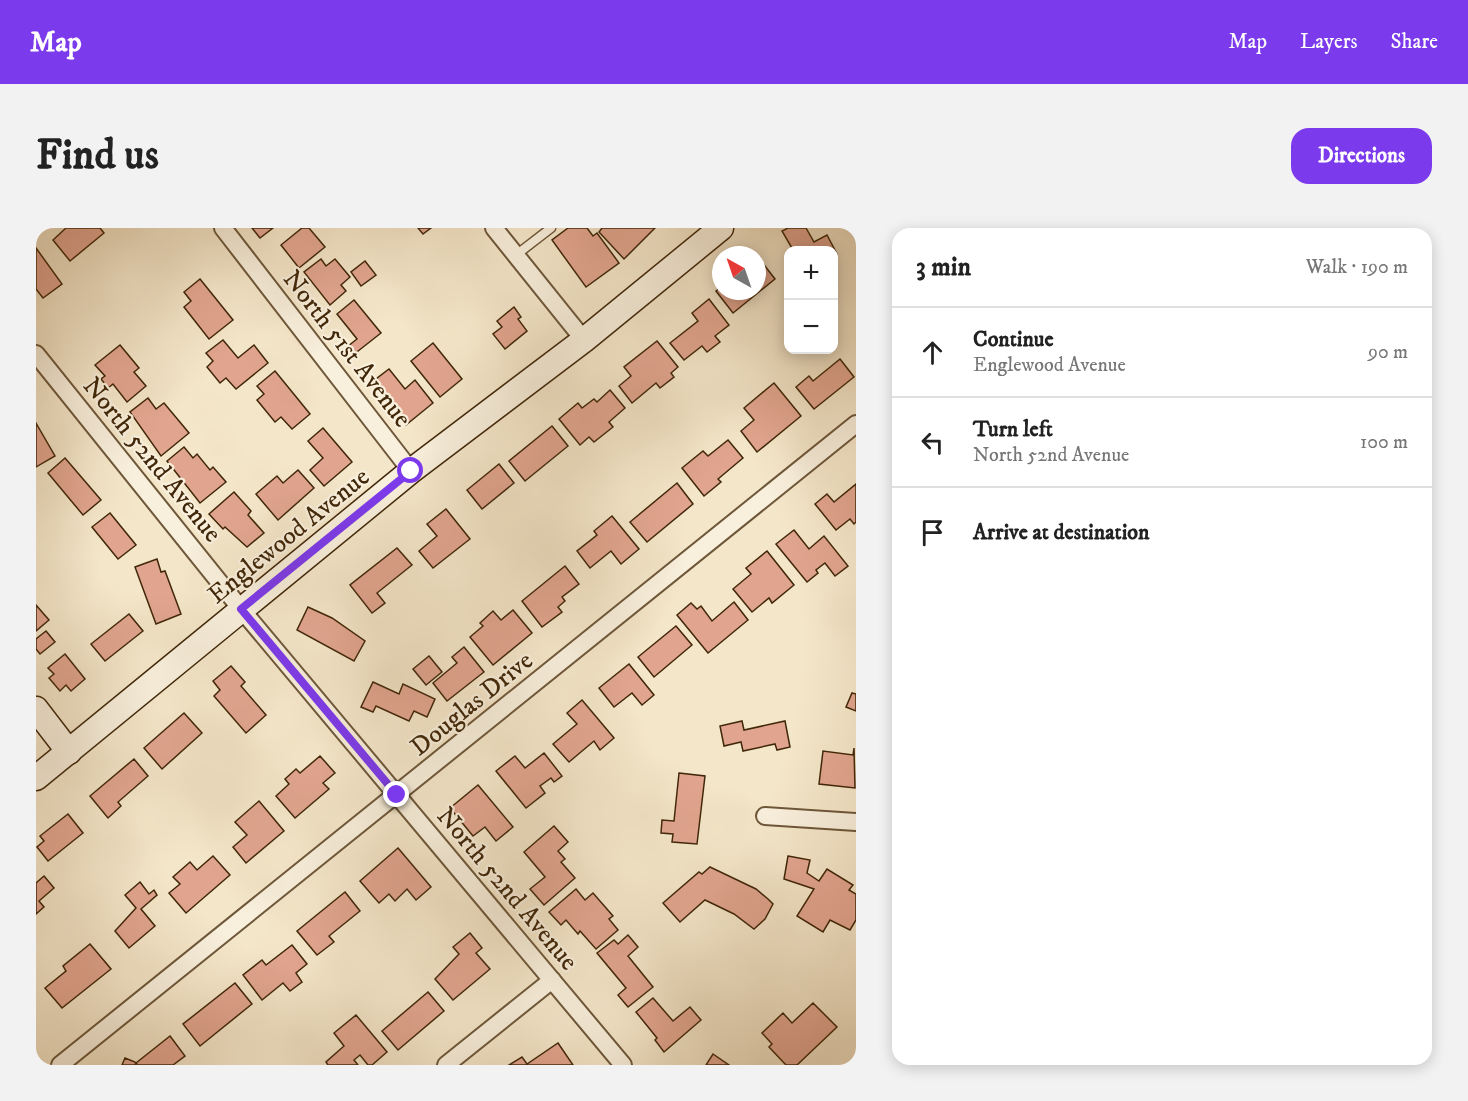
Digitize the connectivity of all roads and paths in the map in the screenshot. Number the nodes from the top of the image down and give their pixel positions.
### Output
1 (223, 228) edge
2 (494, 228) edge
3 (552, 228) edge
4 (721, 228) edge
5 (516, 255) junction
6 (584, 340) junction
7 (36, 354) edge
8 (856, 424) edge
9 (411, 471) junction
10 (241, 609) junction
11 (36, 709) edge
12 (69, 752) junction
13 (36, 778) edge
14 (397, 795) junction
15 (765, 816) dead end
16 (856, 822) edge
17 (552, 980) junction
18 (60, 1065) edge
19 (446, 1065) edge
20 (623, 1065) edge

1 - 9 street, North 51st Avenue
2 - 5 street
3 - 5 lane
4 - 6 street, Englewood Avenue
5 - 6 street
6 - 9 street, Englewood Avenue
7 - 10 street, North 52nd Avenue
8 - 14 street, Douglas Drive
9 - 10 street, Englewood Avenue
10 - 12 street, Englewood Avenue
10 - 14 street, North 52nd Avenue
11 - 12 street
12 - 13 street, Englewood Avenue
14 - 17 street, North 52nd Avenue
14 - 18 street, Douglas Drive
15 - 16 street
17 - 19 street
17 - 20 street, North 52nd Avenue

